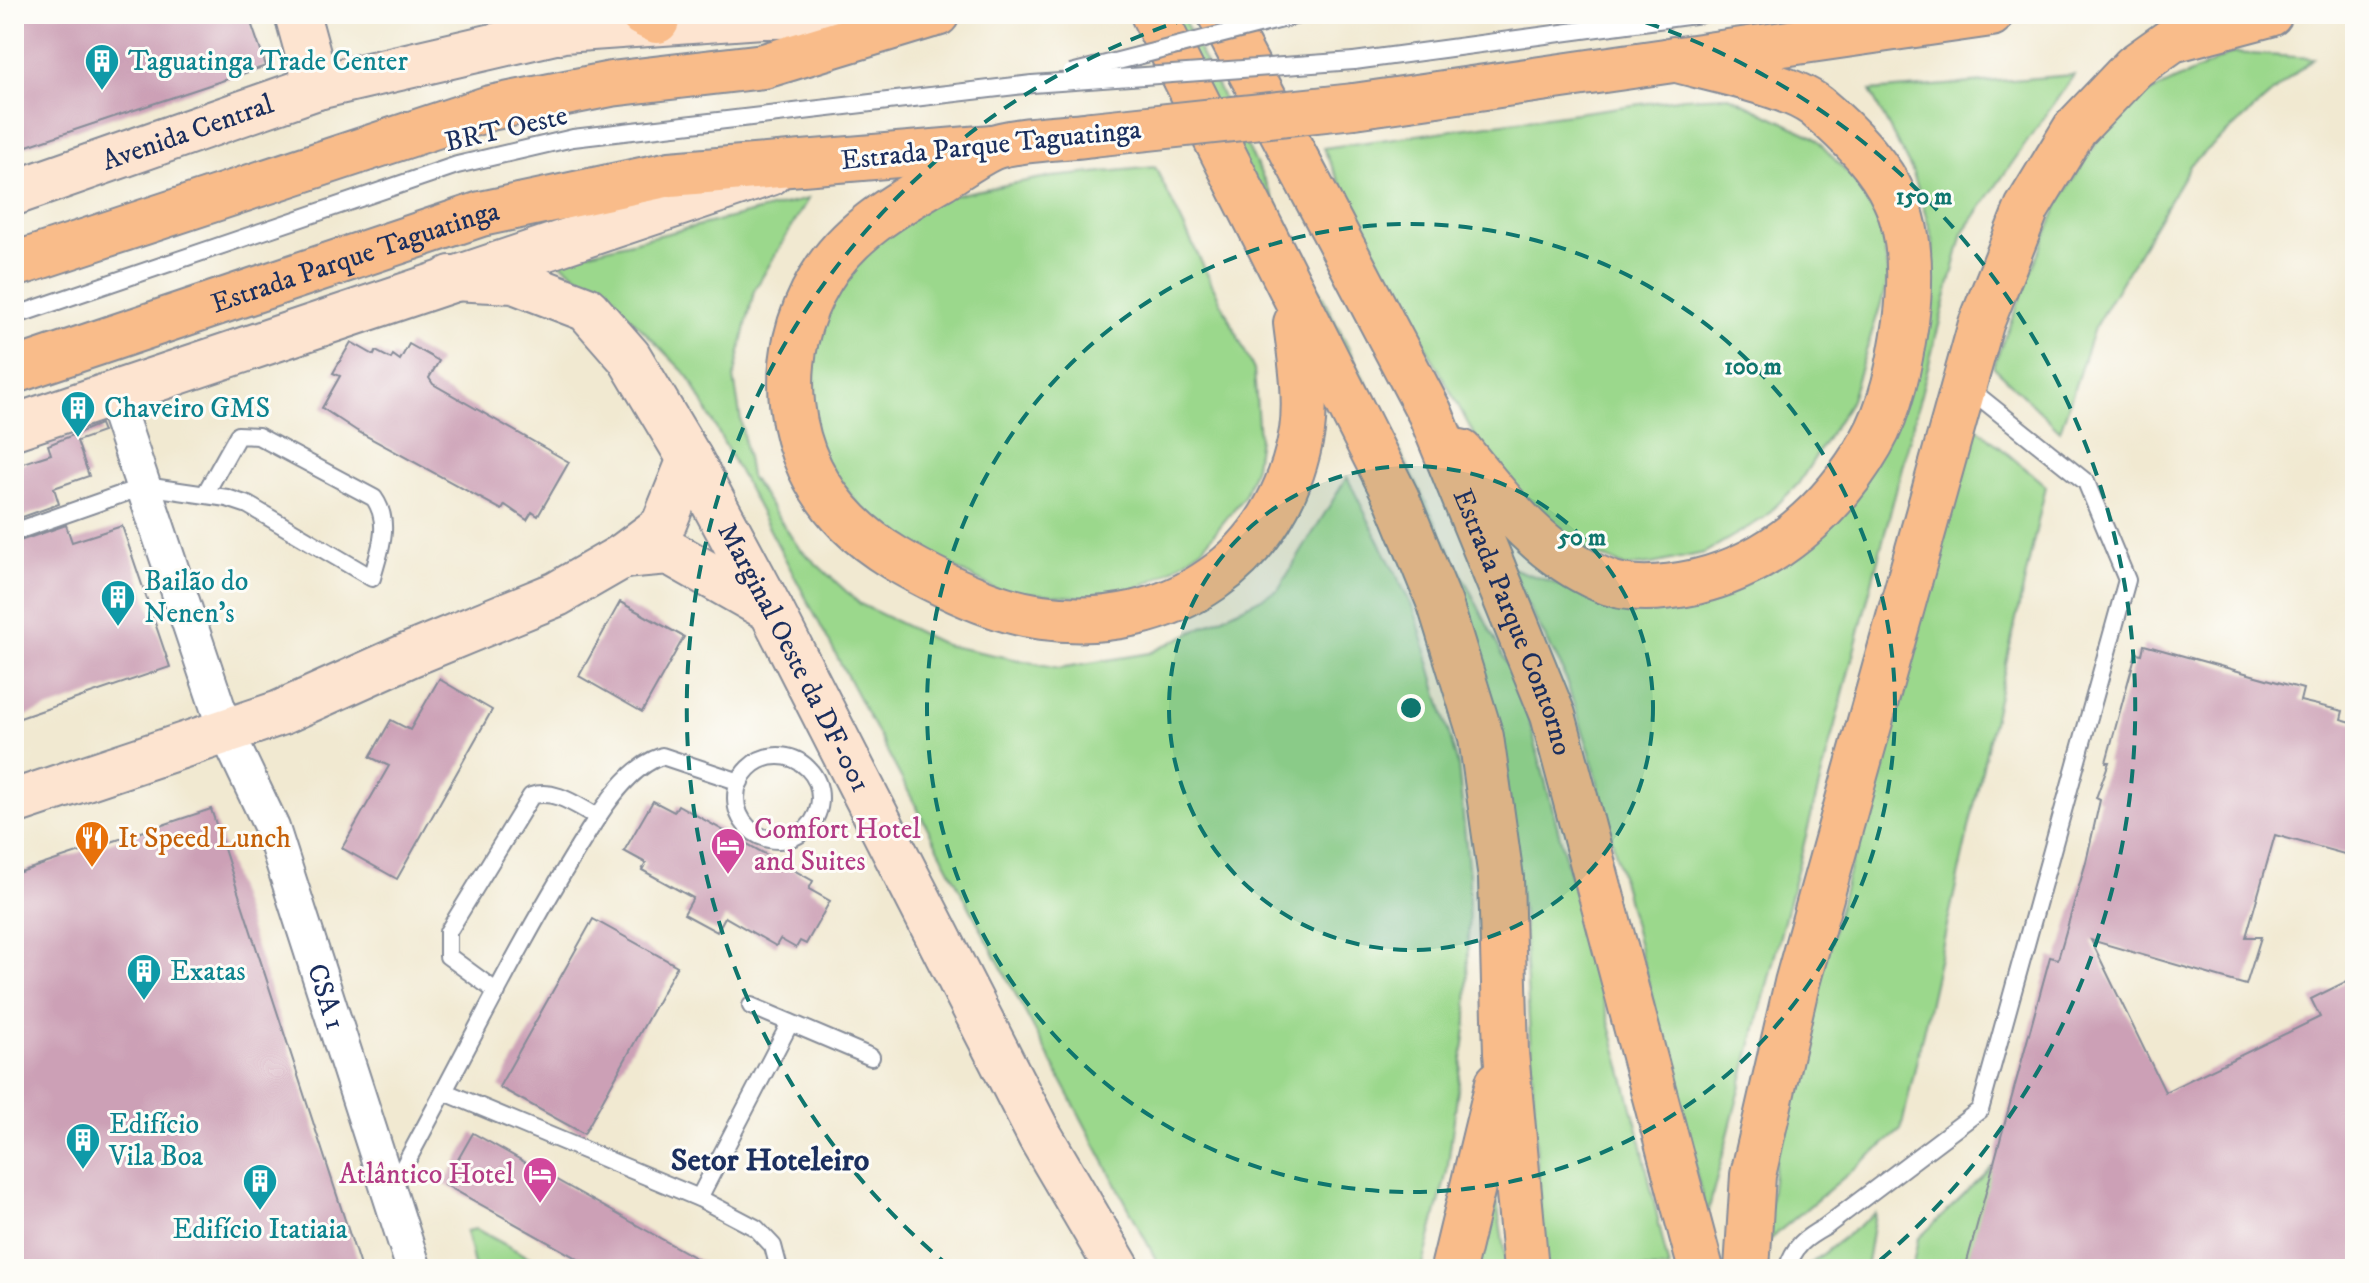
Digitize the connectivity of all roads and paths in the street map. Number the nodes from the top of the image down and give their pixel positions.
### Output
1 (934, 14) edge
2 (1153, 14) edge
3 (1220, 14) edge
4 (1302, 14) edge
5 (1702, 14) edge
6 (1991, 14) edge
7 (2270, 14) edge
8 (302, 18) edge
9 (649, 18) edge
10 (1673, 59) junction
11 (1032, 84) junction
12 (317, 87) junction
13 (993, 147) junction
14 (793, 166) junction
15 (14, 193) edge
16 (14, 265) edge
17 (451, 278) junction
18 (1293, 297) junction
19 (14, 316) edge
20 (14, 371) edge
21 (1964, 385) junction
22 (113, 396) junction
23 (1430, 413) junction
24 (14, 427) edge
25 (690, 459) junction
26 (145, 486) junction
27 (205, 494) junction
28 (14, 532) edge
29 (623, 556) junction
30 (771, 610) junction
31 (225, 729) junction
32 (740, 782) junction
33 (14, 802) edge
34 (598, 817) junction
35 (497, 992) junction
36 (751, 1006) dead end
37 (790, 1023) junction
38 (1506, 1053) junction
39 (871, 1057) dead end
40 (445, 1092) junction
41 (390, 1192) junction
42 (699, 1198) junction
43 (414, 1269) edge
44 (779, 1269) edge
45 (1118, 1269) edge
46 (1453, 1269) edge
47 (1526, 1269) edge
48 (1701, 1269) edge
49 (1747, 1269) edge
50 (1787, 1269) edge

1 - 9 main road, Avenida Central
1 - 16 main road
2 - 18 main road
3 - 23 main road, Estrada Parque Contorno
4 - 11 lane, BRT Oeste, bridge
5 - 11 lane, BRT Oeste, bridge
6 - 10 main road, Estrada Parque Taguatinga
7 - 21 main road
8 - 12 main road
9 - 12 main road, Avenida Central
10 - 13 main road, Estrada Parque Taguatinga, bridge
10 - 23 main road
11 - 19 lane, BRT Oeste
12 - 15 main road, Avenida Central
13 - 14 main road, Estrada Parque Taguatinga
13 - 18 main road
14 - 17 main road
14 - 20 main road, Estrada Parque Taguatinga
17 - 22 main road
17 - 25 main road, Marginal Oeste da DF-001
18 - 38 main road
21 - 49 main road
21 - 50 lane
22 - 24 main road
22 - 26 street, CSA 1
23 - 48 main road, Estrada Parque Contorno
25 - 29 main road
25 - 30 main road, Marginal Oeste da DF-001
26 - 27 lane
26 - 28 lane
26 - 31 street, CSA 1
27 - 27 lane
29 - 30 main road
29 - 31 main road
30 - 45 main road, Marginal Oeste da DF-001
31 - 33 main road
31 - 41 street, CSA 1
32 - 32 lane
32 - 34 lane
34 - 35 lane
34 - 35 lane
35 - 40 lane
36 - 37 lane
37 - 39 lane
37 - 42 lane
38 - 46 main road
38 - 47 main road
40 - 41 lane
40 - 42 lane
41 - 43 street, CSA 1
42 - 44 lane

